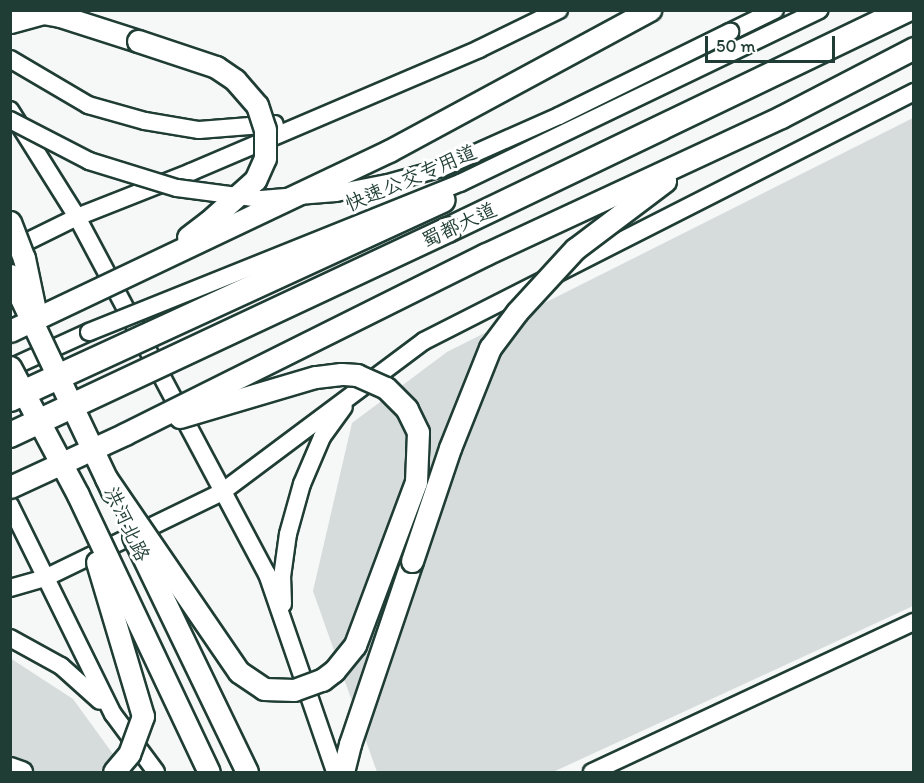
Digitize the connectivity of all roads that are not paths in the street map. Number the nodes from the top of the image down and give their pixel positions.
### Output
1 (650, 10) edge
2 (775, 10) edge
3 (820, 10) edge
4 (831, 10) edge
5 (906, 10) edge
6 (557, 11) edge
7 (10, 22) edge
8 (914, 48) edge
9 (10, 59) edge
10 (914, 92) edge
11 (10, 110) edge
12 (10, 120) edge
13 (309, 121) junction
14 (699, 155) junction
15 (77, 217) junction
16 (10, 222) edge
17 (10, 250) edge
18 (134, 273) junction
19 (10, 275) edge
20 (10, 331) edge
21 (44, 350) junction
22 (10, 367) edge
23 (354, 393) junction
24 (10, 399) edge
25 (125, 434) junction
26 (10, 435) edge
27 (106, 478) junction
28 (15, 486) edge
29 (222, 492) junction
30 (78, 495) junction
31 (10, 505) edge
32 (45, 578) junction
33 (10, 588) edge
34 (914, 622) edge
35 (284, 626) junction
36 (10, 638) edge
37 (112, 714) junction
38 (10, 768) edge
39 (21, 772) edge
40 (114, 772) edge
41 (156, 772) edge
42 (210, 772) edge
43 (247, 772) edge
44 (335, 772) edge
45 (344, 772) edge
46 (592, 772) edge

1 - 18 main road, bridge
2 - 12 street, 快速公交专用道, bridge
3 - 22 street, 快速公交专用道, bridge
4 - 24 highway, 蜀都大道, bridge
5 - 26 highway, 蜀都大道, bridge
6 - 13 street
7 - 18 main road, bridge
8 - 14 main road, bridge
9 - 13 street
10 - 23 street
11 - 15 street
13 - 15 street
14 - 25 main road, bridge
14 - 45 main road, bridge
15 - 17 street
15 - 29 street
16 - 21 main road, bridge
18 - 20 main road, bridge
19 - 21 main road, 洪河北路, bridge
21 - 27 main road, 洪河北路, bridge
22 - 30 main road, 洪河北路, bridge
23 - 29 street
23 - 35 street
25 - 27 main road, bridge
25 - 28 main road, bridge
27 - 43 main road, 洪河北路, bridge
29 - 32 street
29 - 35 street
30 - 40 main road, bridge
30 - 42 main road, 洪河北路, bridge
31 - 32 street
32 - 33 street
32 - 37 street
34 - 46 street
35 - 44 street
36 - 37 street
37 - 41 street
38 - 39 main road

